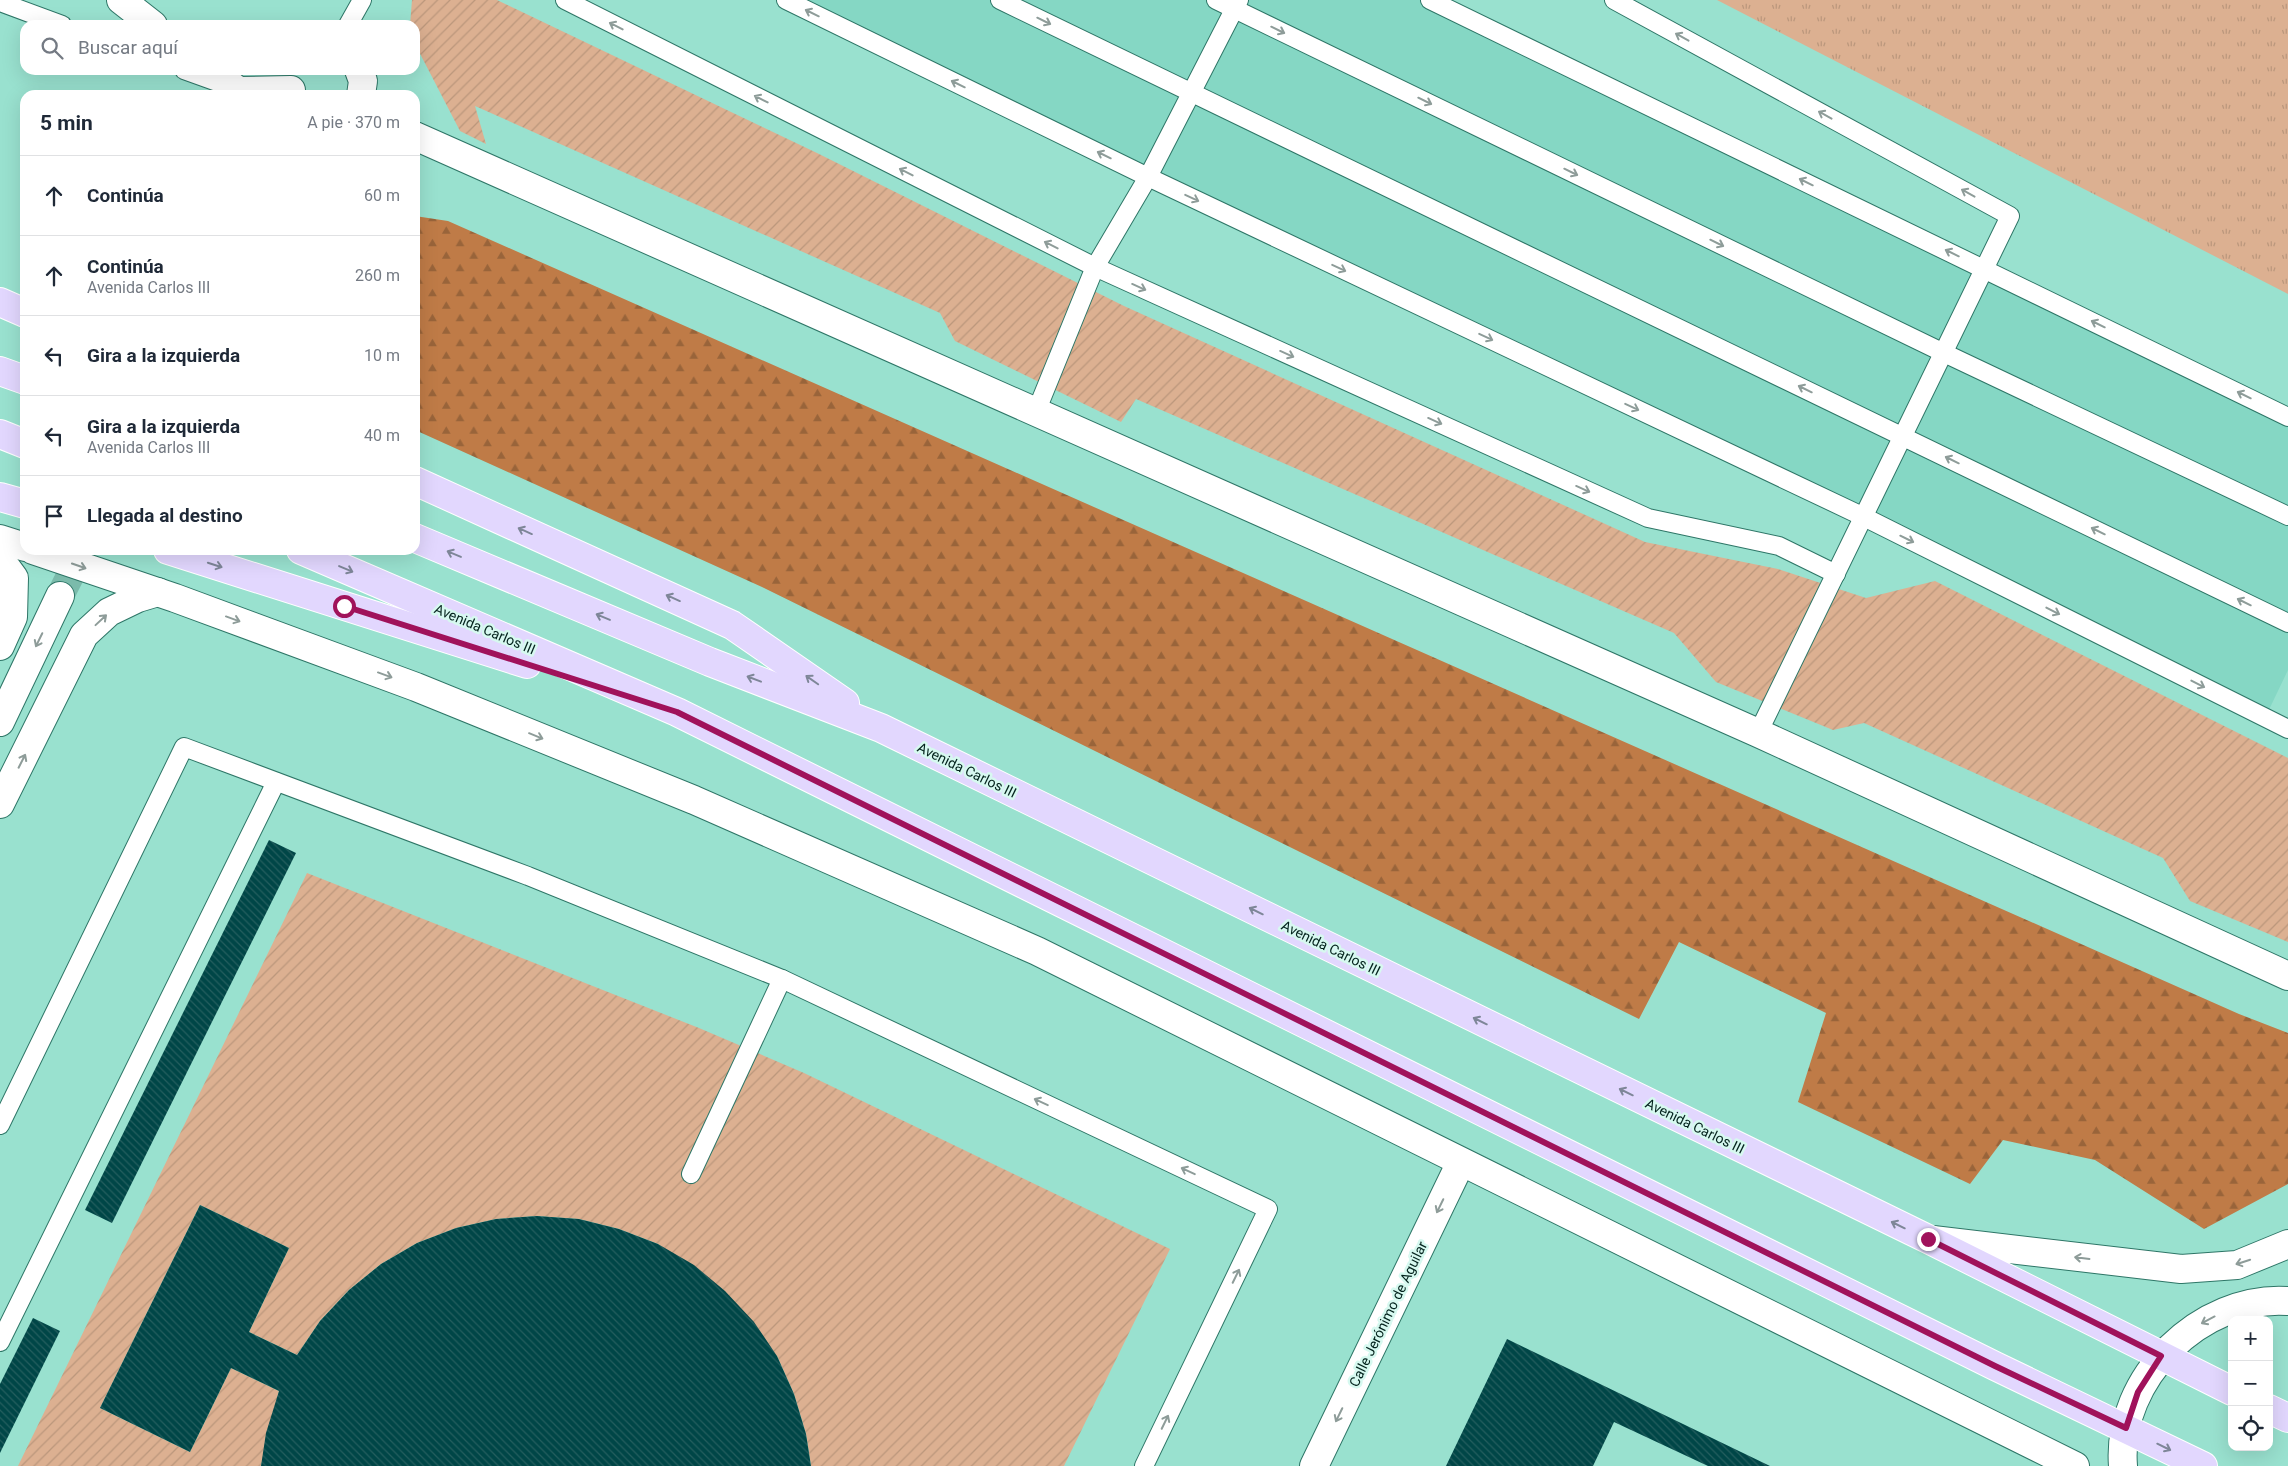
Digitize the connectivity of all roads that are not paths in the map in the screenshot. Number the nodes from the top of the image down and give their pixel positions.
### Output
1 (120, 0) edge
2 (361, 0) edge
3 (565, 0) edge
4 (786, 0) edge
5 (1000, 0) edge
6 (1216, 0) edge
7 (1430, 0) edge
8 (1614, 0) edge
9 (0, 2) edge
10 (1237, 5) edge
11 (49, 20) edge
12 (146, 20) edge
13 (351, 20) edge
14 (196, 75) edge
15 (218, 75) edge
16 (361, 75) edge
17 (293, 85) edge
18 (234, 90) edge
19 (237, 90) edge
20 (260, 90) edge
21 (362, 90) edge
22 (1192, 94) junction
23 (420, 138) edge
24 (1148, 177) junction
25 (1095, 267) junction
26 (1985, 269) junction
27 (0, 302) edge
28 (20, 311) edge
29 (1944, 353) junction
30 (0, 371) edge
31 (20, 378) edge
32 (1036, 412) junction
33 (2288, 416) edge
34 (0, 434) edge
35 (1903, 437) junction
36 (20, 442) edge
37 (420, 483) edge
38 (0, 496) edge
39 (20, 502) edge
40 (2288, 516) edge
41 (1864, 517) junction
42 (0, 539) edge
43 (420, 540) edge
44 (20, 545) edge
45 (48, 555) edge
46 (184, 555) edge
47 (313, 555) edge
48 (0, 559) edge
49 (1836, 574) junction
50 (158, 592) junction
51 (60, 596) tunnel mouth
52 (2288, 623) edge
53 (0, 646) edge
54 (677, 712) junction
55 (0, 722) edge
56 (881, 728) junction
57 (2288, 729) edge
58 (1758, 733) junction
59 (276, 782) junction
60 (0, 804) edge
61 (2288, 976) edge
62 (782, 979) junction
63 (0, 1125) edge
64 (1462, 1162) junction
65 (691, 1174) dead end
66 (1928, 1239) junction
67 (2288, 1244) edge
68 (2284, 1295) edge
69 (0, 1342) edge
70 (2161, 1356) junction
71 (2228, 1389) edge
72 (2273, 1411) edge
73 (2288, 1418) edge
74 (2126, 1428) junction
75 (1144, 1466) edge
76 (1314, 1466) edge
77 (2076, 1466) edge
78 (2123, 1466) edge
79 (2203, 1466) edge

1 - 12 street
2 - 13 lane
25 -> 3 lane
24 -> 4 lane
5 -> 22 lane
6 - 10 lane
26 -> 7 lane
26 -> 8 lane
9 - 11 lane
10 - 22 lane
10 -> 29 lane
14 - 18 lane
15 - 19 street
16 - 21 street
17 - 20 street
22 - 24 lane
35 -> 22 lane
23 - 32 street
24 - 25 lane
24 -> 41 lane
25 - 32 lane
25 -> 49 lane
26 - 29 lane
33 -> 26 lane
27 - 28 main road
29 - 35 lane
29 - 40 lane
30 - 31 main road
32 - 58 street
34 - 36 main road
35 - 41 lane
52 -> 35 lane
56 -> 37 main road
38 - 39 main road
41 - 49 lane
41 -> 57 lane
42 - 44 street
56 -> 43 main road, Avenida Carlos III
45 -> 50 street
46 -> 54 main road
47 -> 54 main road, Avenida Carlos III
48 - 53 street
49 - 58 lane
60 -> 50 street
50 -> 64 street
51 -> 55 street
54 - 74 main road, Avenida Carlos III
66 -> 56 main road, Avenida Carlos III
58 - 61 street
59 - 62 lane
59 - 63 lane
59 - 69 lane
62 - 65 lane
75 -> 62 lane
64 -> 76 street, Calle Jerónimo de Aguilar
64 - 77 street
67 -> 66 street
66 - 70 main road, Avenida Carlos III
68 -> 70 street
70 - 71 main road, Avenida Carlos III
70 - 74 street
72 - 73 main road
74 - 78 street
74 -> 79 main road, Avenida Carlos III

